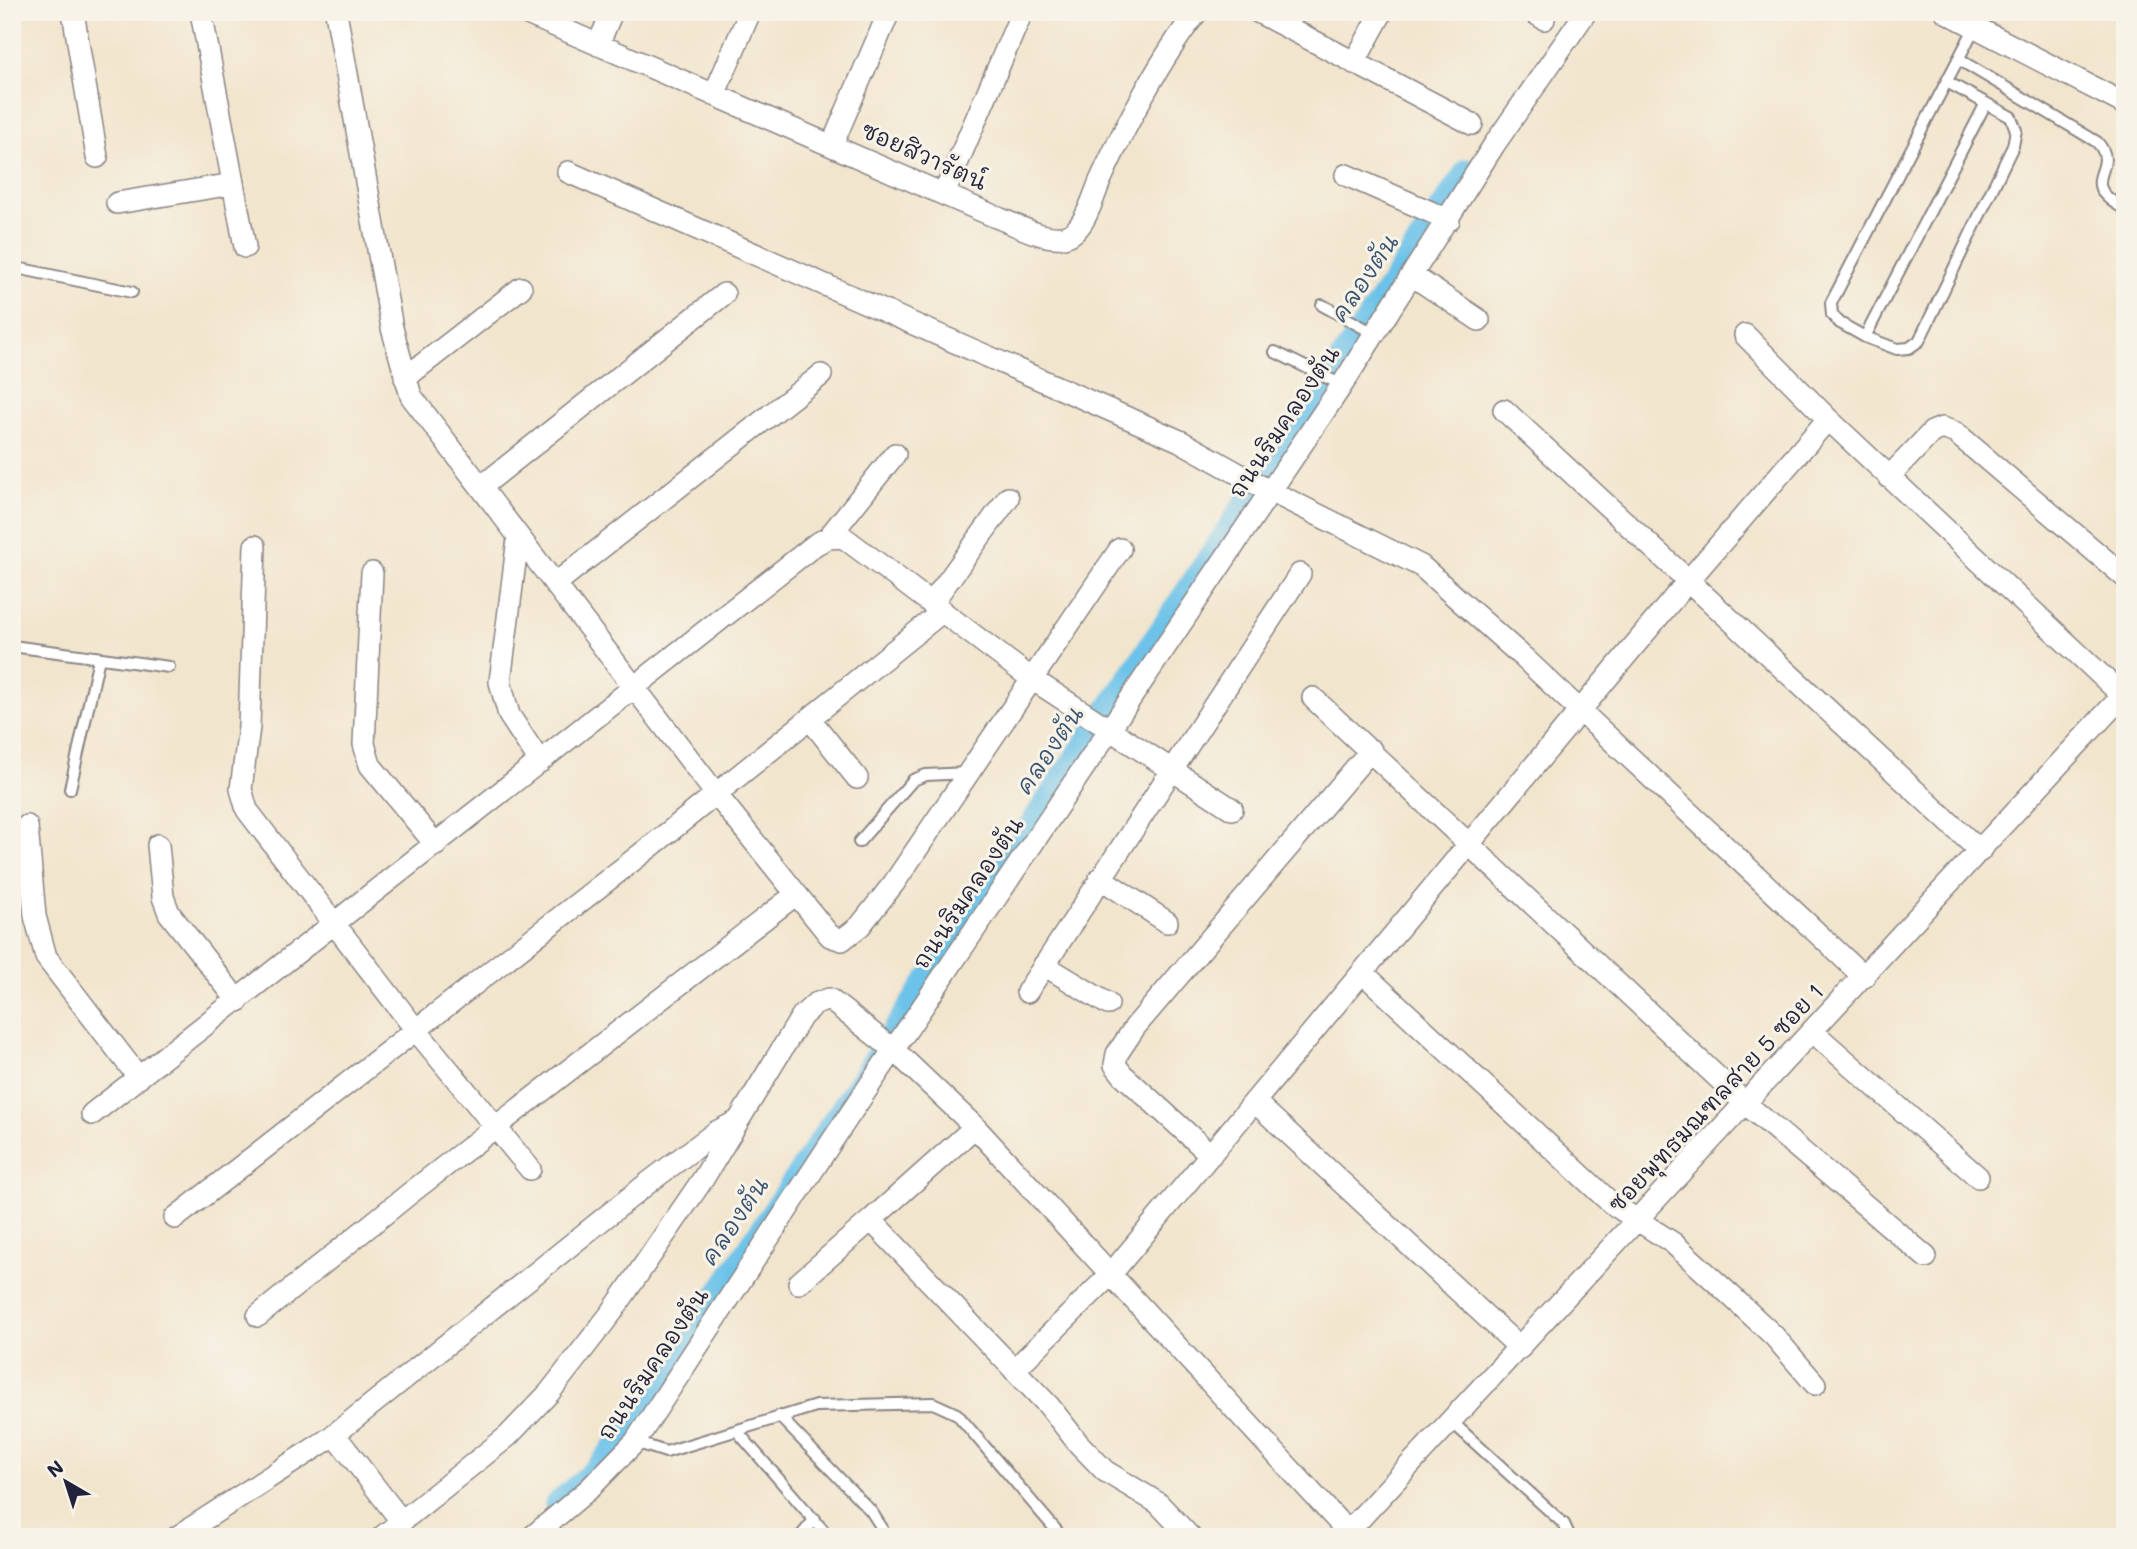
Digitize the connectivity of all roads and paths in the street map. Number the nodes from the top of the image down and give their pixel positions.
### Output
1 (74, 12) edge
2 (201, 12) edge
3 (336, 12) edge
4 (523, 12) edge
5 (612, 12) edge
6 (750, 12) edge
7 (889, 12) edge
8 (1022, 12) edge
9 (1197, 12) edge
10 (1258, 12) edge
11 (1382, 12) edge
12 (1586, 12) edge
13 (1946, 12) edge
14 (1991, 12) edge
15 (1975, 27) junction
16 (597, 45) junction
17 (1958, 59) junction
18 (1354, 64) junction
19 (1947, 82) junction
20 (714, 95) junction
21 (1986, 103) junction
22 (2125, 104) edge
23 (1472, 124) dead end
24 (832, 145) junction
25 (97, 157) dead end
26 (568, 172) dead end
27 (1346, 175) dead end
28 (233, 184) junction
29 (944, 194) junction
30 (117, 203) dead end
31 (2125, 209) edge
32 (1438, 215) junction
33 (245, 247) dead end
34 (12, 267) edge
35 (1413, 276) junction
36 (522, 288) dead end
37 (132, 292) dead end
38 (724, 294) dead end
39 (1322, 305) dead end
40 (1479, 320) dead end
41 (1371, 333) junction
42 (1745, 335) dead end
43 (1866, 337) junction
44 (1275, 352) dead end
45 (821, 375) dead end
46 (405, 378) junction
47 (1338, 383) junction
48 (1504, 410) dead end
49 (1828, 419) junction
50 (895, 454) dead end
51 (1889, 477) junction
52 (481, 487) junction
53 (1266, 489) junction
54 (1008, 498) dead end
55 (518, 538) junction
56 (828, 538) junction
57 (255, 546) dead end
58 (1120, 549) dead end
59 (372, 573) dead end
60 (1300, 574) dead end
61 (2125, 577) edge
62 (1688, 582) junction
63 (555, 584) junction
64 (938, 607) junction
65 (12, 646) edge
66 (99, 658) junction
67 (169, 667) dead end
68 (1032, 679) junction
69 (634, 688) junction
70 (2123, 694) edge
71 (1313, 698) dead end
72 (1581, 711) junction
73 (810, 719) junction
74 (1101, 725) junction
75 (1371, 750) junction
76 (540, 762) junction
77 (1170, 769) junction
78 (968, 772) junction
79 (857, 778) dead end
80 (70, 789) dead end
81 (716, 794) junction
82 (1232, 809) dead end
83 (27, 826) dead end
84 (859, 842) dead end
85 (1470, 844) junction
86 (158, 845) dead end
87 (436, 845) junction
88 (1980, 851) junction
89 (1100, 878) junction
90 (794, 895) junction
91 (1167, 922) dead end
92 (337, 923) junction
93 (1044, 965) junction
94 (1363, 973) junction
95 (1864, 977) junction
96 (1027, 992) dead end
97 (238, 1001) junction
98 (1108, 1004) dead end
99 (416, 1030) junction
100 (1813, 1032) junction
101 (890, 1047) junction
102 (139, 1078) junction
103 (1255, 1102) junction
104 (1746, 1104) junction
105 (92, 1114) dead end
106 (740, 1120) junction
107 (975, 1127) junction
108 (494, 1128) junction
109 (1211, 1155) junction
110 (530, 1169) dead end
111 (1978, 1177) dead end
112 (175, 1218) dead end
113 (871, 1220) junction
114 (1636, 1220) junction
115 (1926, 1257) dead end
116 (1111, 1274) junction
117 (799, 1283) dead end
118 (258, 1316) dead end
119 (1520, 1348) junction
120 (1014, 1370) junction
121 (1815, 1384) dead end
122 (779, 1416) junction
123 (1452, 1422) junction
124 (737, 1431) junction
125 (335, 1435) junction
126 (635, 1442) junction
127 (814, 1519) junction
128 (402, 1522) junction
129 (1346, 1534) edge
130 (177, 1537) edge
131 (382, 1537) edge
132 (532, 1537) edge
133 (800, 1537) edge
134 (829, 1537) edge
135 (881, 1537) edge
136 (1062, 1537) edge
137 (1190, 1537) edge
138 (1570, 1537) edge

1 - 25 street
2 - 28 street
3 - 46 street
4 - 16 street, ซอยสิวารัตน์
5 - 16 street
6 - 20 street
7 - 24 street
8 - 29 street
9 - 29 street, ซอยสิวารัตน์
10 - 18 street
11 - 18 street
12 - 32 street, ถนนริมคลองตัน
13 - 15 street
14 - 15 street
15 - 17 lane
15 - 22 street
16 - 20 street, ซอยสิวารัตน์
17 - 19 lane
17 - 31 lane
18 - 23 street
19 - 21 lane
19 - 43 lane
20 - 24 street, ซอยสิวารัตน์
21 - 43 lane
21 - 43 lane
24 - 29 street, ซอยสิวารัตน์
26 - 53 street
27 - 32 street
28 - 30 street
28 - 33 street
32 - 35 street, ถนนริมคลองตัน
34 - 37 lane
35 - 40 street
35 - 41 street, ถนนริมคลองตัน
36 - 46 street
38 - 52 street
39 - 41 lane
41 - 47 street, ถนนริมคลองตัน
42 - 49 street
44 - 47 lane
45 - 63 street
46 - 52 street
47 - 53 street, ถนนริมคลองตัน
48 - 62 street
49 - 51 street
49 - 62 street
50 - 56 street
51 - 61 street
51 - 70 street
52 - 55 street
53 - 72 street
53 - 74 street, ถนนริมคลองตัน
54 - 64 street
55 - 63 street
55 - 76 street
56 - 64 street
56 - 69 street
57 - 92 street
58 - 68 street
59 - 87 street
60 - 77 street
62 - 72 street
62 - 88 street
63 - 69 street
64 - 68 street
64 - 73 street
65 - 66 lane
66 - 67 lane
66 - 80 lane
68 - 74 street
68 - 78 street
69 - 76 street
69 - 81 street
70 - 88 street, ซอยพุทธมณฑลสาย 5 ซอย 1
71 - 75 street
72 - 85 street
72 - 95 street
73 - 79 street
73 - 81 street
74 - 77 street
74 - 101 street, ถนนริมคลองตัน
75 - 85 street
75 - 109 street
76 - 87 street
77 - 82 street
77 - 89 street
78 - 84 lane
78 - 90 street
81 - 90 street
81 - 99 street
83 - 102 street
85 - 94 street
85 - 104 street
86 - 97 street
87 - 92 street
88 - 95 street, ซอยพุทธมณฑลสาย 5 ซอย 1
89 - 91 street
89 - 93 street
90 - 108 street
92 - 97 street
92 - 99 street
93 - 96 street
93 - 98 street
94 - 103 street
94 - 114 street
95 - 100 street, ซอยพุทธมณฑลสาย 5 ซอย 1
97 - 102 street
99 - 108 street
99 - 112 street
100 - 104 street, ซอยพุทธมณฑลสาย 5 ซอย 1
100 - 111 street
101 - 106 street
101 - 107 street
101 - 126 street, ถนนริมคลองตัน
102 - 105 street
103 - 109 street
103 - 119 street
104 - 114 street, ซอยพุทธมณฑลสาย 5 ซอย 1
104 - 115 street
106 - 125 street
106 - 128 street
107 - 113 street
107 - 116 street
108 - 110 street
108 - 118 street
109 - 116 street
113 - 117 street
113 - 120 street
114 - 119 street, ซอยพุทธมณฑลสาย 5 ซอย 1
114 - 121 street
116 - 120 street
116 - 129 street
119 - 123 street, ซอยพุทธมณฑลสาย 5 ซอย 1
120 - 137 street
122 - 124 lane
122 - 135 lane
122 - 136 lane
123 - 129 street, ซอยพุทธมณฑลสาย 5 ซอย 1
123 - 138 lane
124 - 126 lane
124 - 127 lane
125 - 128 street
125 - 130 street
126 - 132 street, ถนนริมคลองตัน
127 - 133 lane
127 - 134 lane
128 - 131 street

